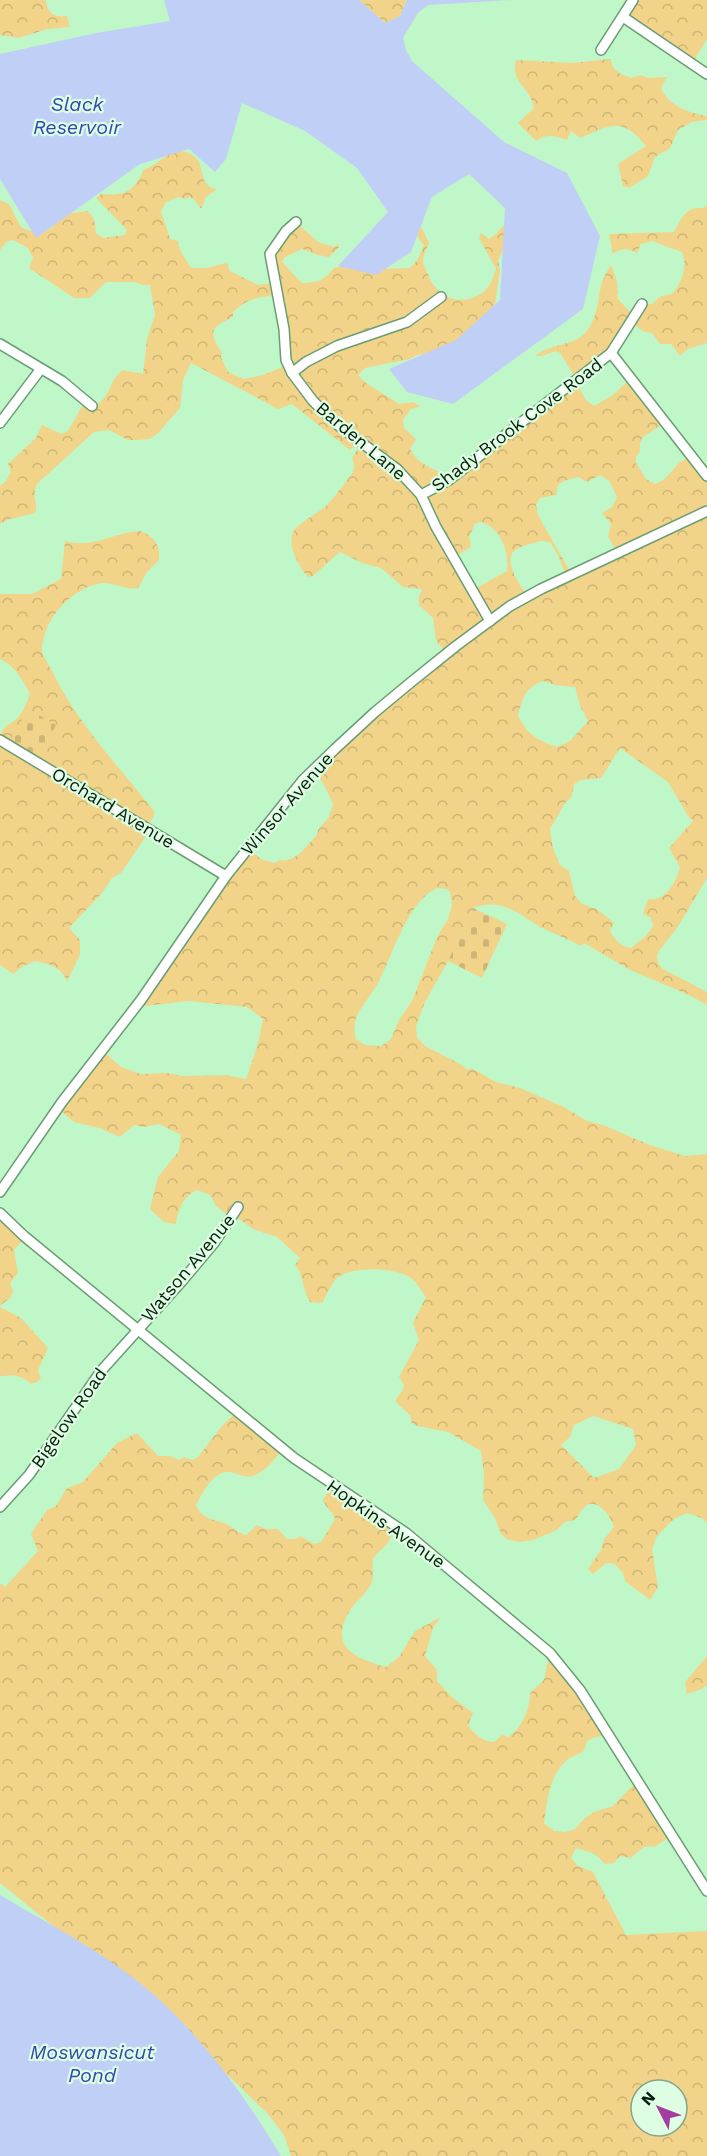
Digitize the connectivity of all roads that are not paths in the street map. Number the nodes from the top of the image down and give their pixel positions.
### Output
1 (633, 0) edge
2 (623, 17) junction
3 (601, 50) dead end
4 (707, 74) edge
5 (296, 222) dead end
6 (441, 297) dead end
7 (642, 304) dead end
8 (0, 344) edge
9 (611, 353) junction
10 (40, 370) junction
11 (292, 374) junction
12 (92, 406) dead end
13 (0, 423) edge
14 (707, 476) edge
15 (421, 495) junction
16 (707, 511) edge
17 (490, 621) junction
18 (0, 740) edge
19 (226, 876) junction
20 (0, 1192) edge
21 (238, 1207) dead end
22 (0, 1214) edge
23 (137, 1329) junction
24 (0, 1507) edge
25 (707, 1891) edge

1 - 2 street
2 - 3 street
2 - 4 street
5 - 11 street, Barden Lane
6 - 11 street
7 - 9 street
8 - 10 street
9 - 14 street
9 - 15 street, Shady Brook Cove Road
10 - 12 street
10 - 13 street
11 - 15 street, Barden Lane
15 - 17 street, Barden Lane
16 - 17 street, Winsor Avenue
17 - 19 street, Winsor Avenue
18 - 19 street, Orchard Avenue
19 - 20 street, Winsor Avenue
21 - 23 street, Watson Avenue
22 - 23 street, Hopkins Avenue
23 - 24 street, Bigelow Road
23 - 25 street, Hopkins Avenue

